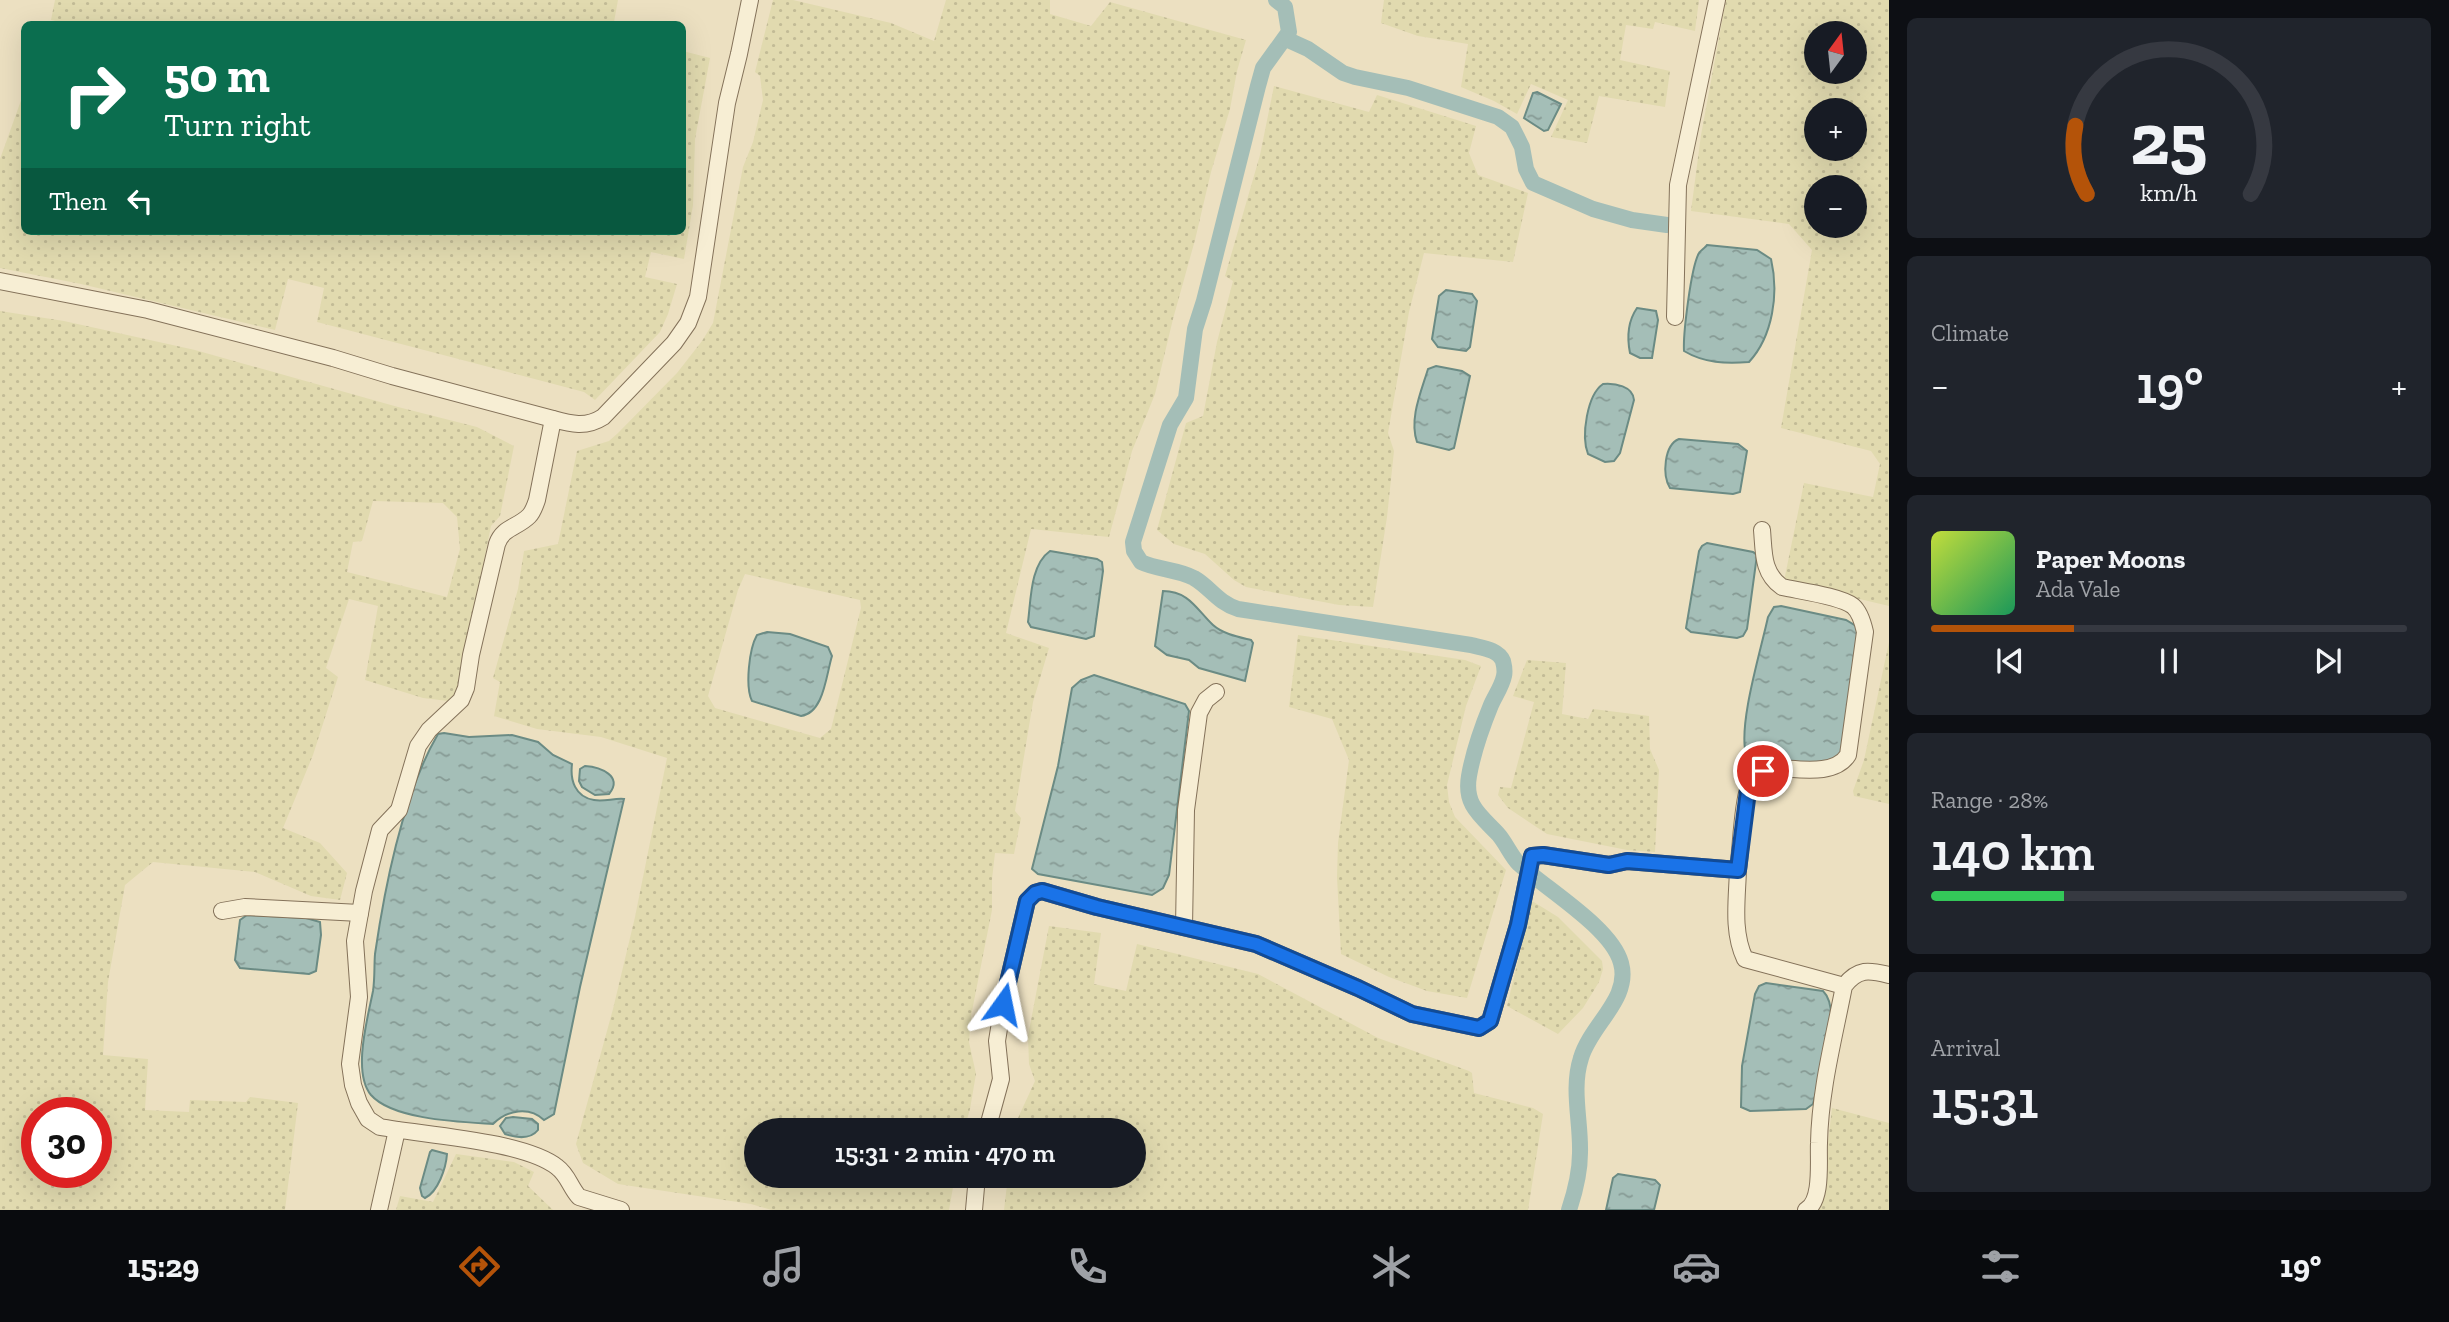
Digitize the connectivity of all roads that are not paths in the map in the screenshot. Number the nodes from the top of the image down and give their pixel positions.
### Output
1 (750, 0) edge
2 (1717, 0) edge
3 (0, 281) edge
4 (1675, 317) dead end
5 (553, 419) junction
6 (1762, 530) dead end
7 (1216, 692) dead end
8 (1738, 870) junction
9 (222, 911) dead end
10 (360, 914) junction
11 (1184, 927) junction
12 (1889, 975) edge
13 (1843, 986) junction
14 (991, 1118) edge
15 (397, 1130) junction
16 (976, 1188) edge
17 (379, 1210) edge
18 (621, 1210) edge
19 (974, 1210) edge
20 (1806, 1210) edge

1 - 5 street
2 - 4 street
3 - 5 street
5 - 10 street
6 - 8 street
7 - 11 street
8 - 11 street
8 - 13 street
9 - 10 street
10 - 15 street
11 - 14 street
12 - 13 street
13 - 20 street
15 - 17 street
15 - 18 street
16 - 19 street

